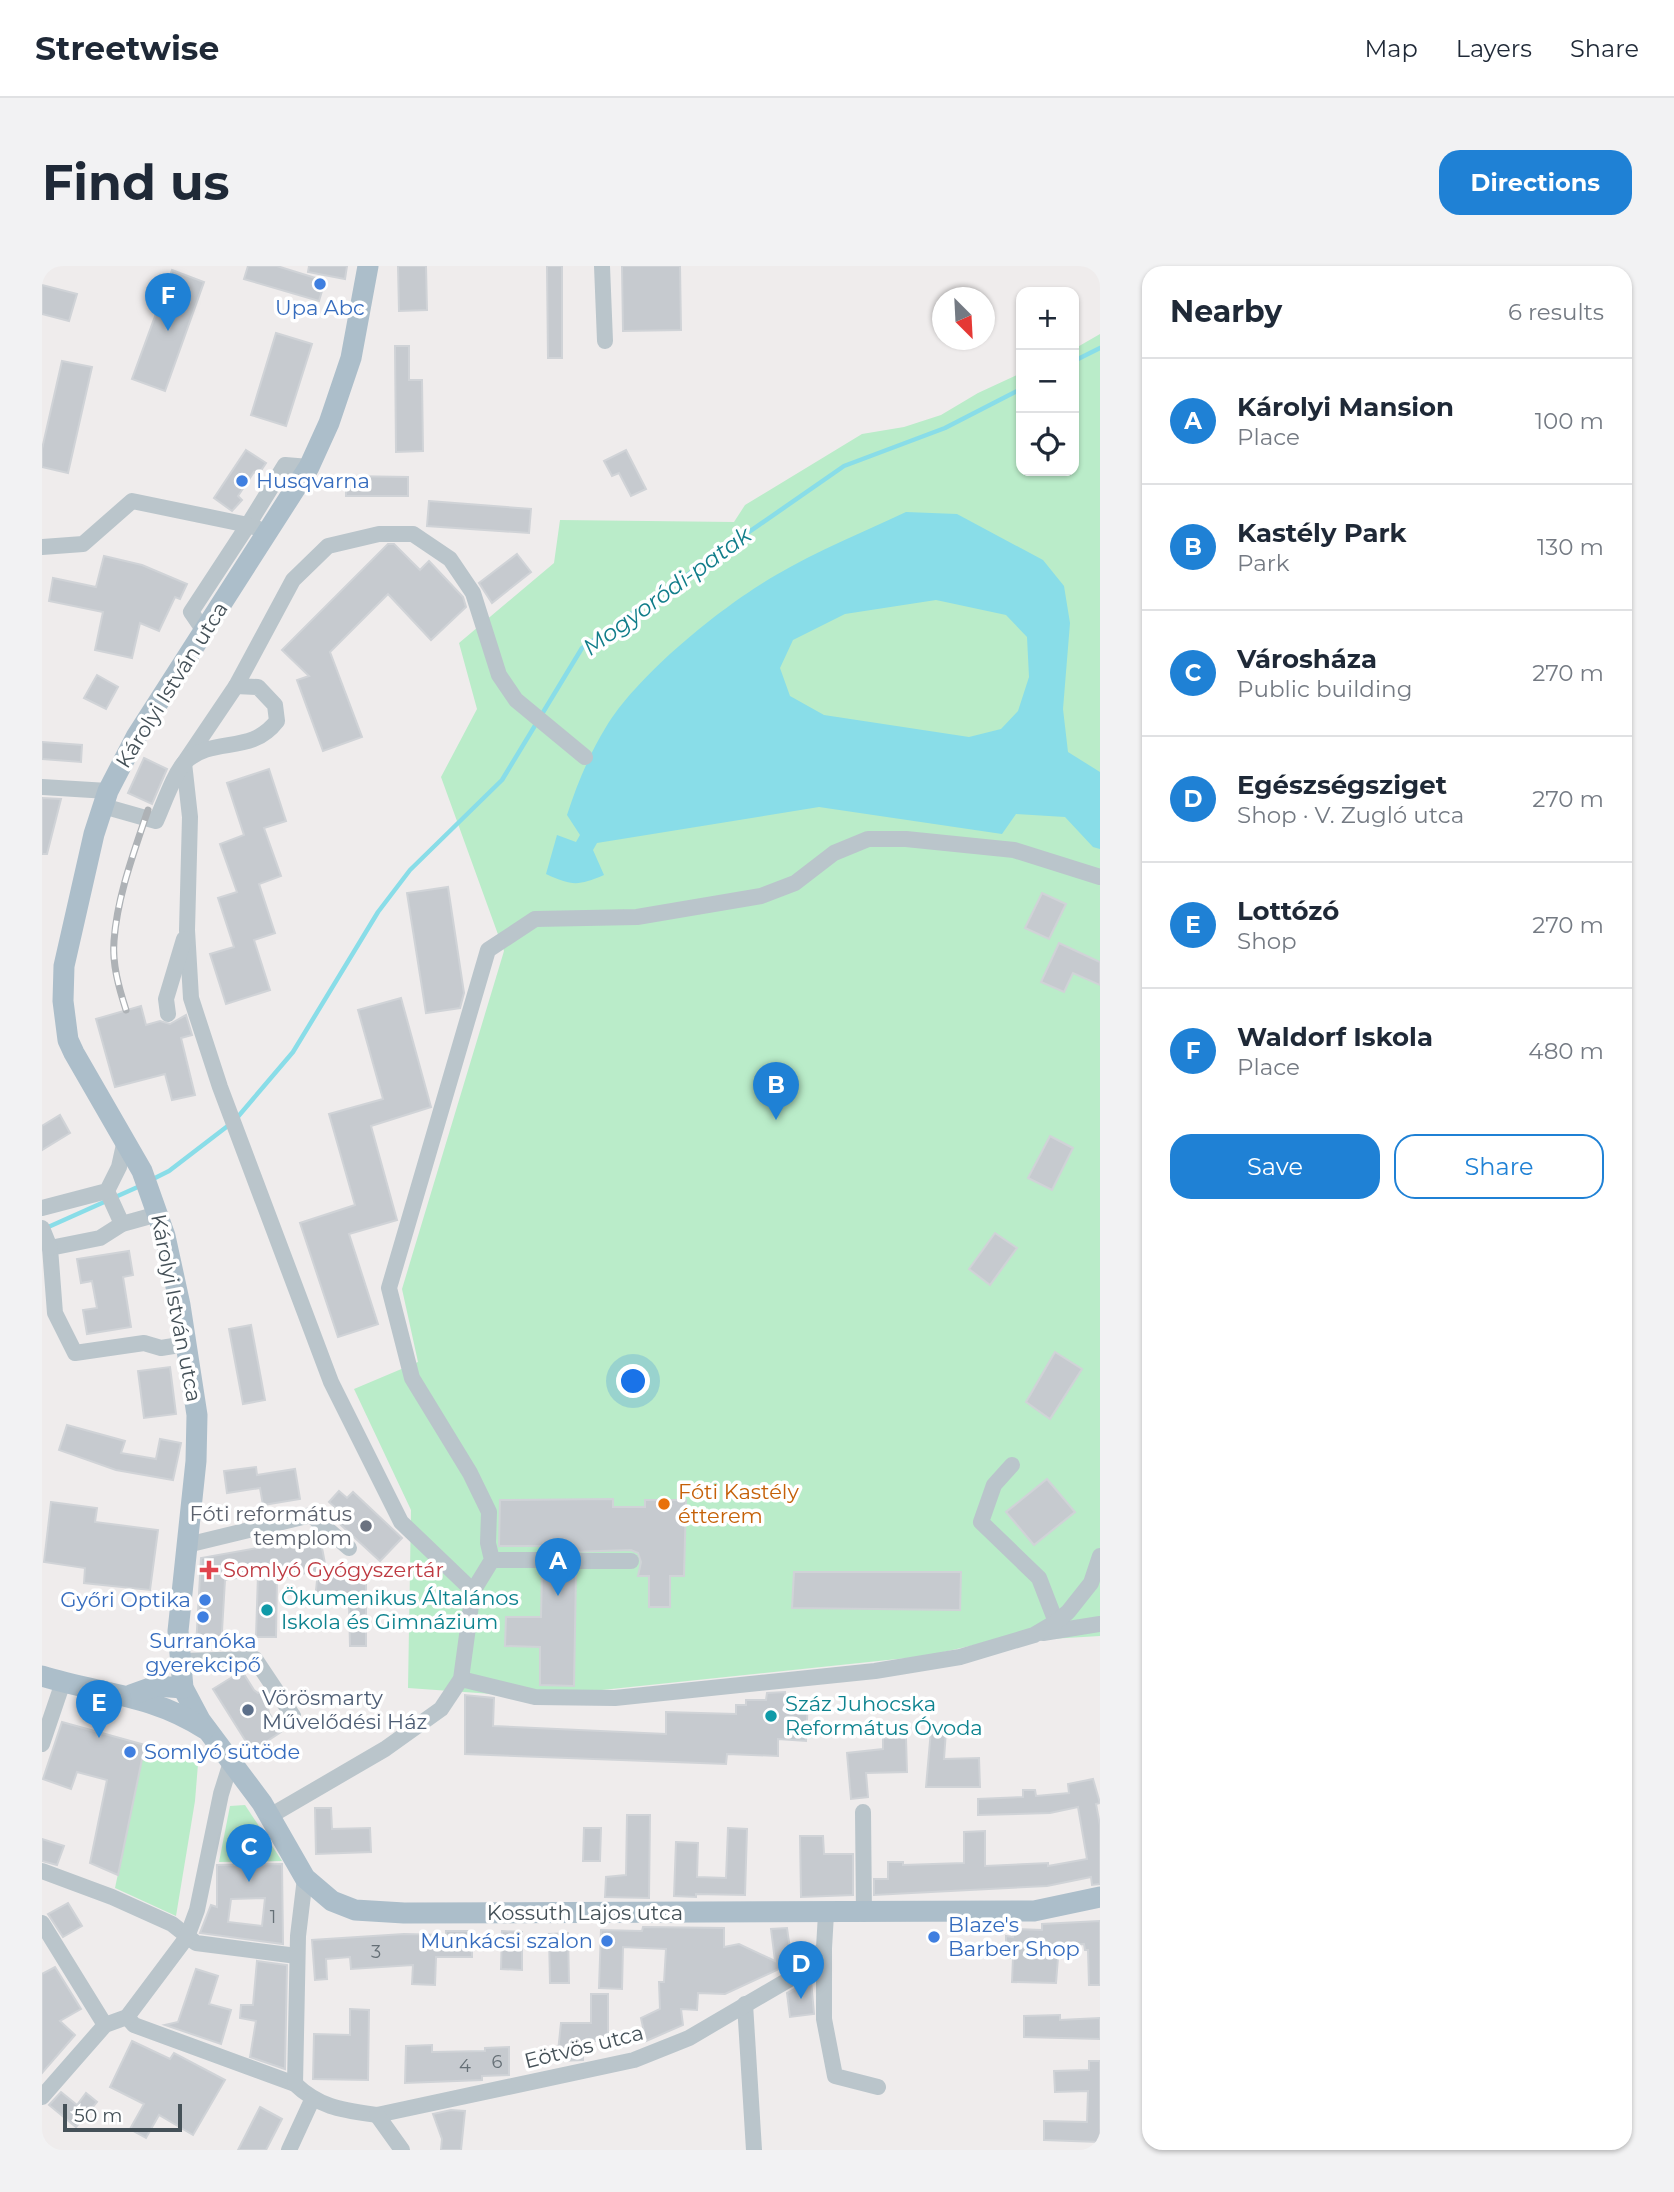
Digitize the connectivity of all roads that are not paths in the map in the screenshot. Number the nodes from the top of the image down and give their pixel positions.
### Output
1 (368, 266) edge
2 (602, 266) edge
3 (605, 341) dead end
4 (309, 467) junction
5 (248, 525) junction
6 (269, 533) junction
7 (42, 547) edge
8 (235, 547) junction
9 (251, 561) junction
10 (204, 631) junction
11 (236, 686) junction
12 (585, 757) dead end
13 (184, 763) junction
14 (42, 787) edge
15 (106, 798) junction
16 (1100, 877) edge
17 (187, 930) junction
18 (168, 1014) dead end
19 (125, 1140) junction
20 (108, 1193) junction
21 (42, 1208) edge
22 (158, 1214) junction
23 (119, 1217) junction
24 (46, 1238) edge
25 (186, 1344) junction
26 (1012, 1465) dead end
27 (187, 1545) junction
28 (349, 1548) dead end
29 (1100, 1556) edge
30 (492, 1560) junction
31 (542, 1560) tunnel mouth
32 (576, 1561) tunnel mouth
33 (631, 1561) dead end
34 (473, 1591) junction
35 (1056, 1622) junction
36 (1100, 1624) edge
37 (1034, 1635) junction
38 (178, 1658) junction
39 (42, 1676) edge
40 (461, 1679) junction
41 (63, 1682) junction
42 (183, 1688) junction
43 (143, 1694) junction
44 (293, 1716) dead end
45 (208, 1731) junction
46 (42, 1744) edge
47 (232, 1762) junction
48 (863, 1812) dead end
49 (270, 1816) junction
50 (42, 1871) edge
51 (305, 1878) junction
52 (1100, 1897) edge
53 (825, 1914) junction
54 (864, 1914) junction
55 (42, 1923) edge
56 (187, 1937) junction
57 (824, 1948) junction
58 (297, 1956) junction
59 (745, 2004) junction
60 (127, 2017) junction
61 (105, 2025) junction
62 (295, 2084) junction
63 (878, 2087) dead end
64 (42, 2097) edge
65 (312, 2100) junction
66 (377, 2115) junction
67 (289, 2150) edge
68 (402, 2150) edge
69 (754, 2150) edge

1 - 4 main road, Károlyi István utca
2 - 3 street
4 - 5 street
4 - 6 main road, Károlyi István utca
5 - 6 street
5 - 7 street
5 - 8 street
6 - 9 main road, Károlyi István utca
8 - 9 street
8 - 10 street
9 - 10 main road, Károlyi István utca
10 - 15 main road, Károlyi István utca
11 - 12 street
11 - 13 street
11 - 13 street
13 - 15 street
13 - 17 street
14 - 15 street
15 - 19 main road, Károlyi István utca
16 - 30 street
17 - 18 street
17 - 34 street
19 - 20 street
19 - 22 main road, Károlyi István utca
20 - 21 street
20 - 23 street
22 - 23 street
22 - 25 main road, Károlyi István utca
23 - 24 street
24 - 25 street
25 - 27 main road, Károlyi István utca
26 - 35 street
27 - 28 street
27 - 38 main road, Károlyi István utca
29 - 35 street
30 - 31 street
30 - 34 street
32 - 33 street
34 - 40 street
35 - 37 street
36 - 37 street
37 - 40 street
38 - 42 main road, Károlyi István utca
38 - 43 main road
38 - 44 street
39 - 41 main road
40 - 49 street
41 - 43 main road
41 - 46 street
42 - 43 main road
42 - 45 main road, Kossuth Lajos utca
43 - 45 main road
45 - 47 main road, Kossuth Lajos utca
47 - 49 main road, Kossuth Lajos utca
47 - 56 street
48 - 54 street
49 - 51 main road, Kossuth Lajos utca
50 - 56 street
51 - 53 main road, Kossuth Lajos utca
51 - 58 street
52 - 54 main road, Kossuth Lajos utca
53 - 54 main road, Kossuth Lajos utca
53 - 57 street
55 - 61 street
56 - 58 street
56 - 60 street
57 - 59 street, Eötvös utca
57 - 63 street
58 - 62 street
59 - 66 street, Eötvös utca
59 - 69 street
60 - 61 street
60 - 62 street
61 - 64 street
62 - 65 street
65 - 66 street
65 - 67 street
66 - 68 street

